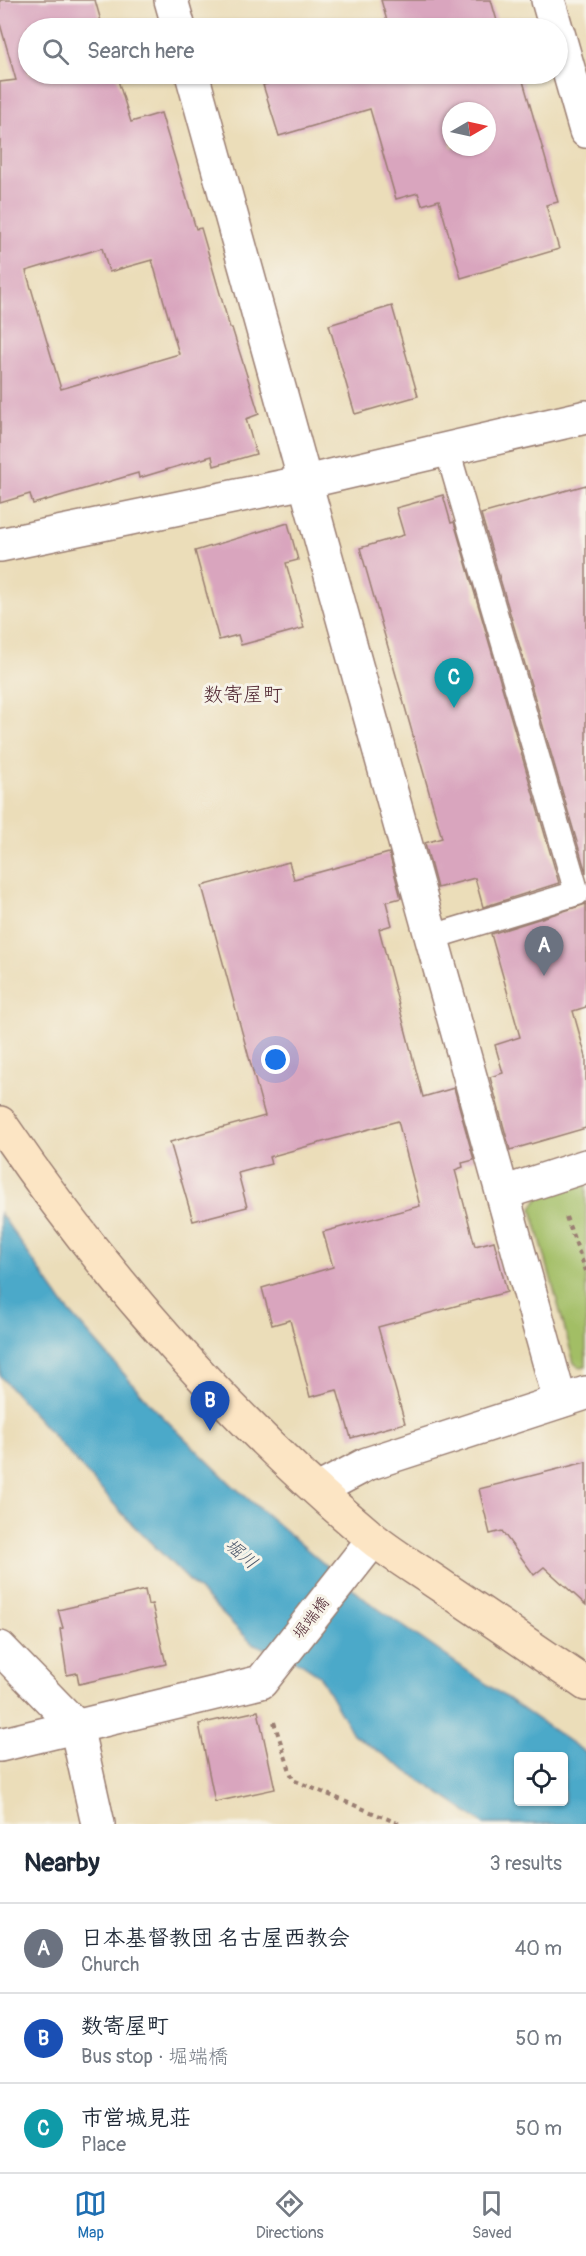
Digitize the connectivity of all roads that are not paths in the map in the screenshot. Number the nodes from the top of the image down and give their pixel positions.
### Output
1 (171, 0) edge
2 (548, 0) edge
3 (176, 18) edge
4 (553, 18) edge
5 (568, 69) edge
6 (195, 84) edge
7 (586, 131) edge
8 (586, 417) edge
9 (447, 449) junction
10 (305, 482) junction
11 (0, 545) edge
12 (432, 937) junction
13 (0, 1123) edge
14 (586, 1166) edge
15 (503, 1193) junction
16 (573, 1397) edge
17 (318, 1490) junction
18 (373, 1540) junction
19 (0, 1648) edge
20 (586, 1684) edge
21 (76, 1726) junction
22 (0, 1745) edge
23 (98, 1824) edge

1 - 3 street
2 - 4 street
5 - 7 street
6 - 10 street
8 - 9 street
9 - 10 street
9 - 12 lane
10 - 11 street
10 - 12 street
12 - 15 street
13 - 17 street
14 - 15 street
15 - 16 street
16 - 17 street
17 - 18 street
18 - 20 street
18 - 21 street, 堀端橋
19 - 21 street
21 - 22 street
21 - 23 street

